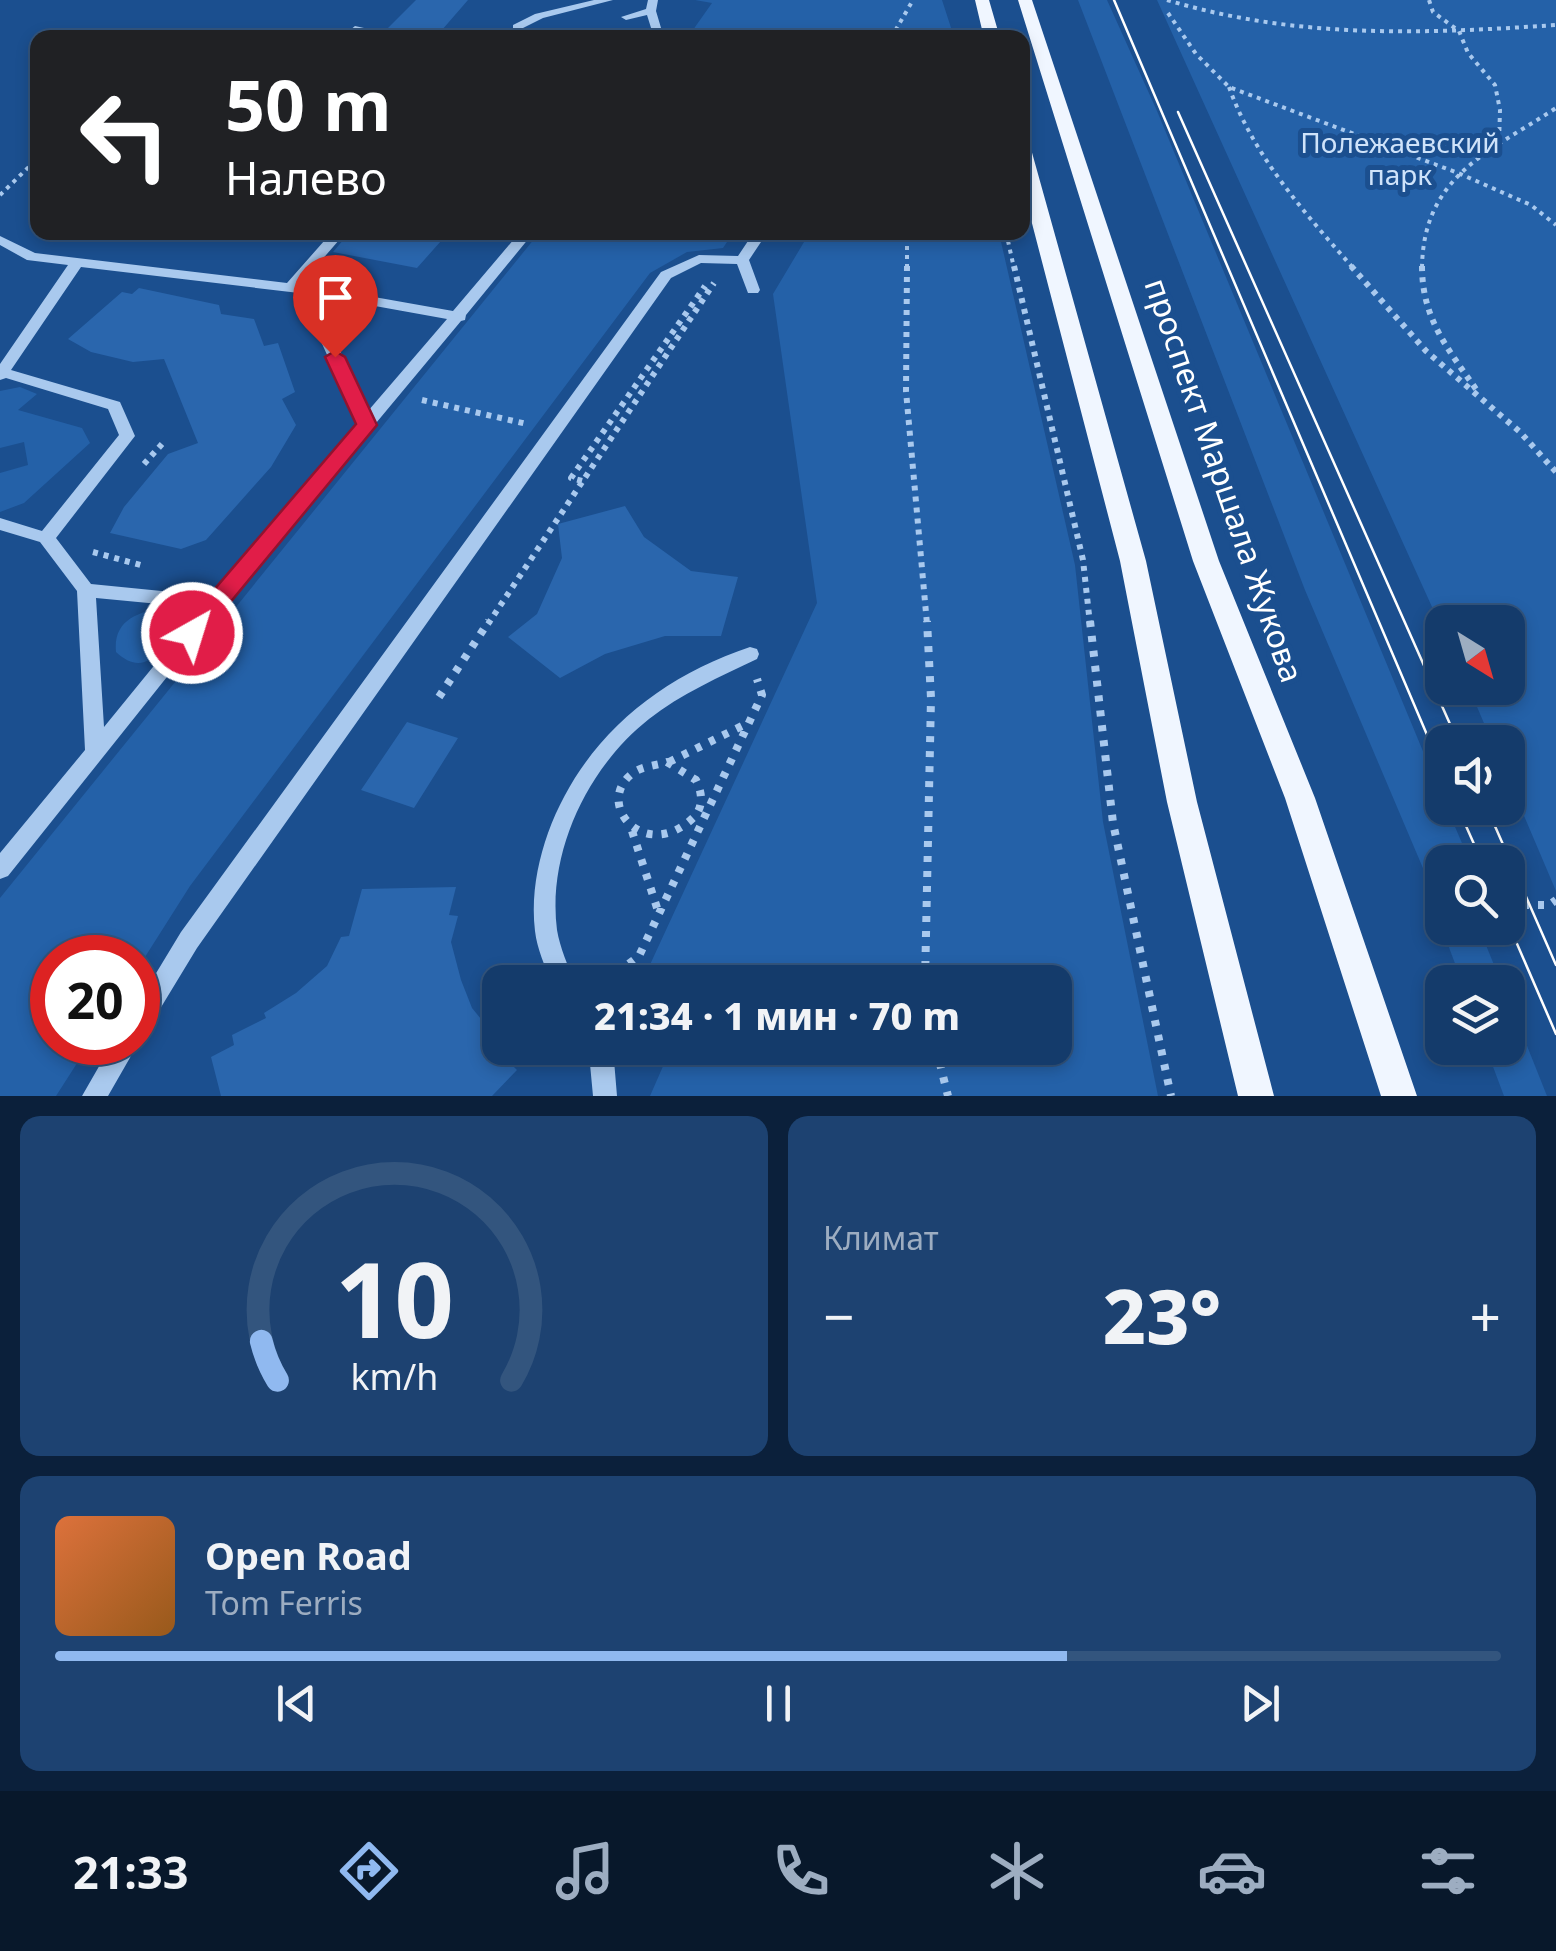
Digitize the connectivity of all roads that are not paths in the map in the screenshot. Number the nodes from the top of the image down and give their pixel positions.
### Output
1 (608, 0) edge
2 (982, 0) edge
3 (1025, 0) edge
4 (652, 6) edge
5 (626, 17) dead end
6 (359, 28) dead end
7 (356, 30) edge
8 (517, 30) edge
9 (990, 30) edge
10 (1030, 178) edge
11 (0, 240) edge
12 (334, 240) edge
13 (522, 240) edge
14 (755, 240) edge
15 (742, 260) junction
16 (76, 262) junction
17 (297, 289) junction
18 (753, 290) dead end
19 (460, 316) junction
20 (2, 374) edge
21 (367, 425) junction
22 (0, 524) edge
23 (46, 538) junction
24 (86, 590) junction
25 (216, 603) junction
26 (750, 654) road end
27 (94, 752) junction
28 (0, 869) edge
29 (557, 965) edge
30 (160, 988) edge
31 (112, 1065) edge
32 (602, 1065) edge
33 (94, 1096) edge
34 (605, 1096) edge
35 (1256, 1096) edge
36 (1398, 1096) edge

1 - 8 lane
2 - 9 main road
3 - 36 main road, проспект Маршала Жукова
4 - 5 lane
6 - 7 lane
10 - 35 main road
11 - 16 lane
12 - 17 lane
13 - 19 lane
14 - 15 lane
15 - 18 lane
15 - 30 lane
16 - 17 lane
16 - 20 lane
17 - 19 lane
17 - 21 lane
19 - 21 lane
20 - 23 lane
21 - 25 lane
22 - 23 lane
23 - 24 lane
24 - 25 lane
24 - 27 lane
25 - 27 lane
26 - 29 lane
27 - 28 lane
31 - 33 lane
32 - 34 lane

